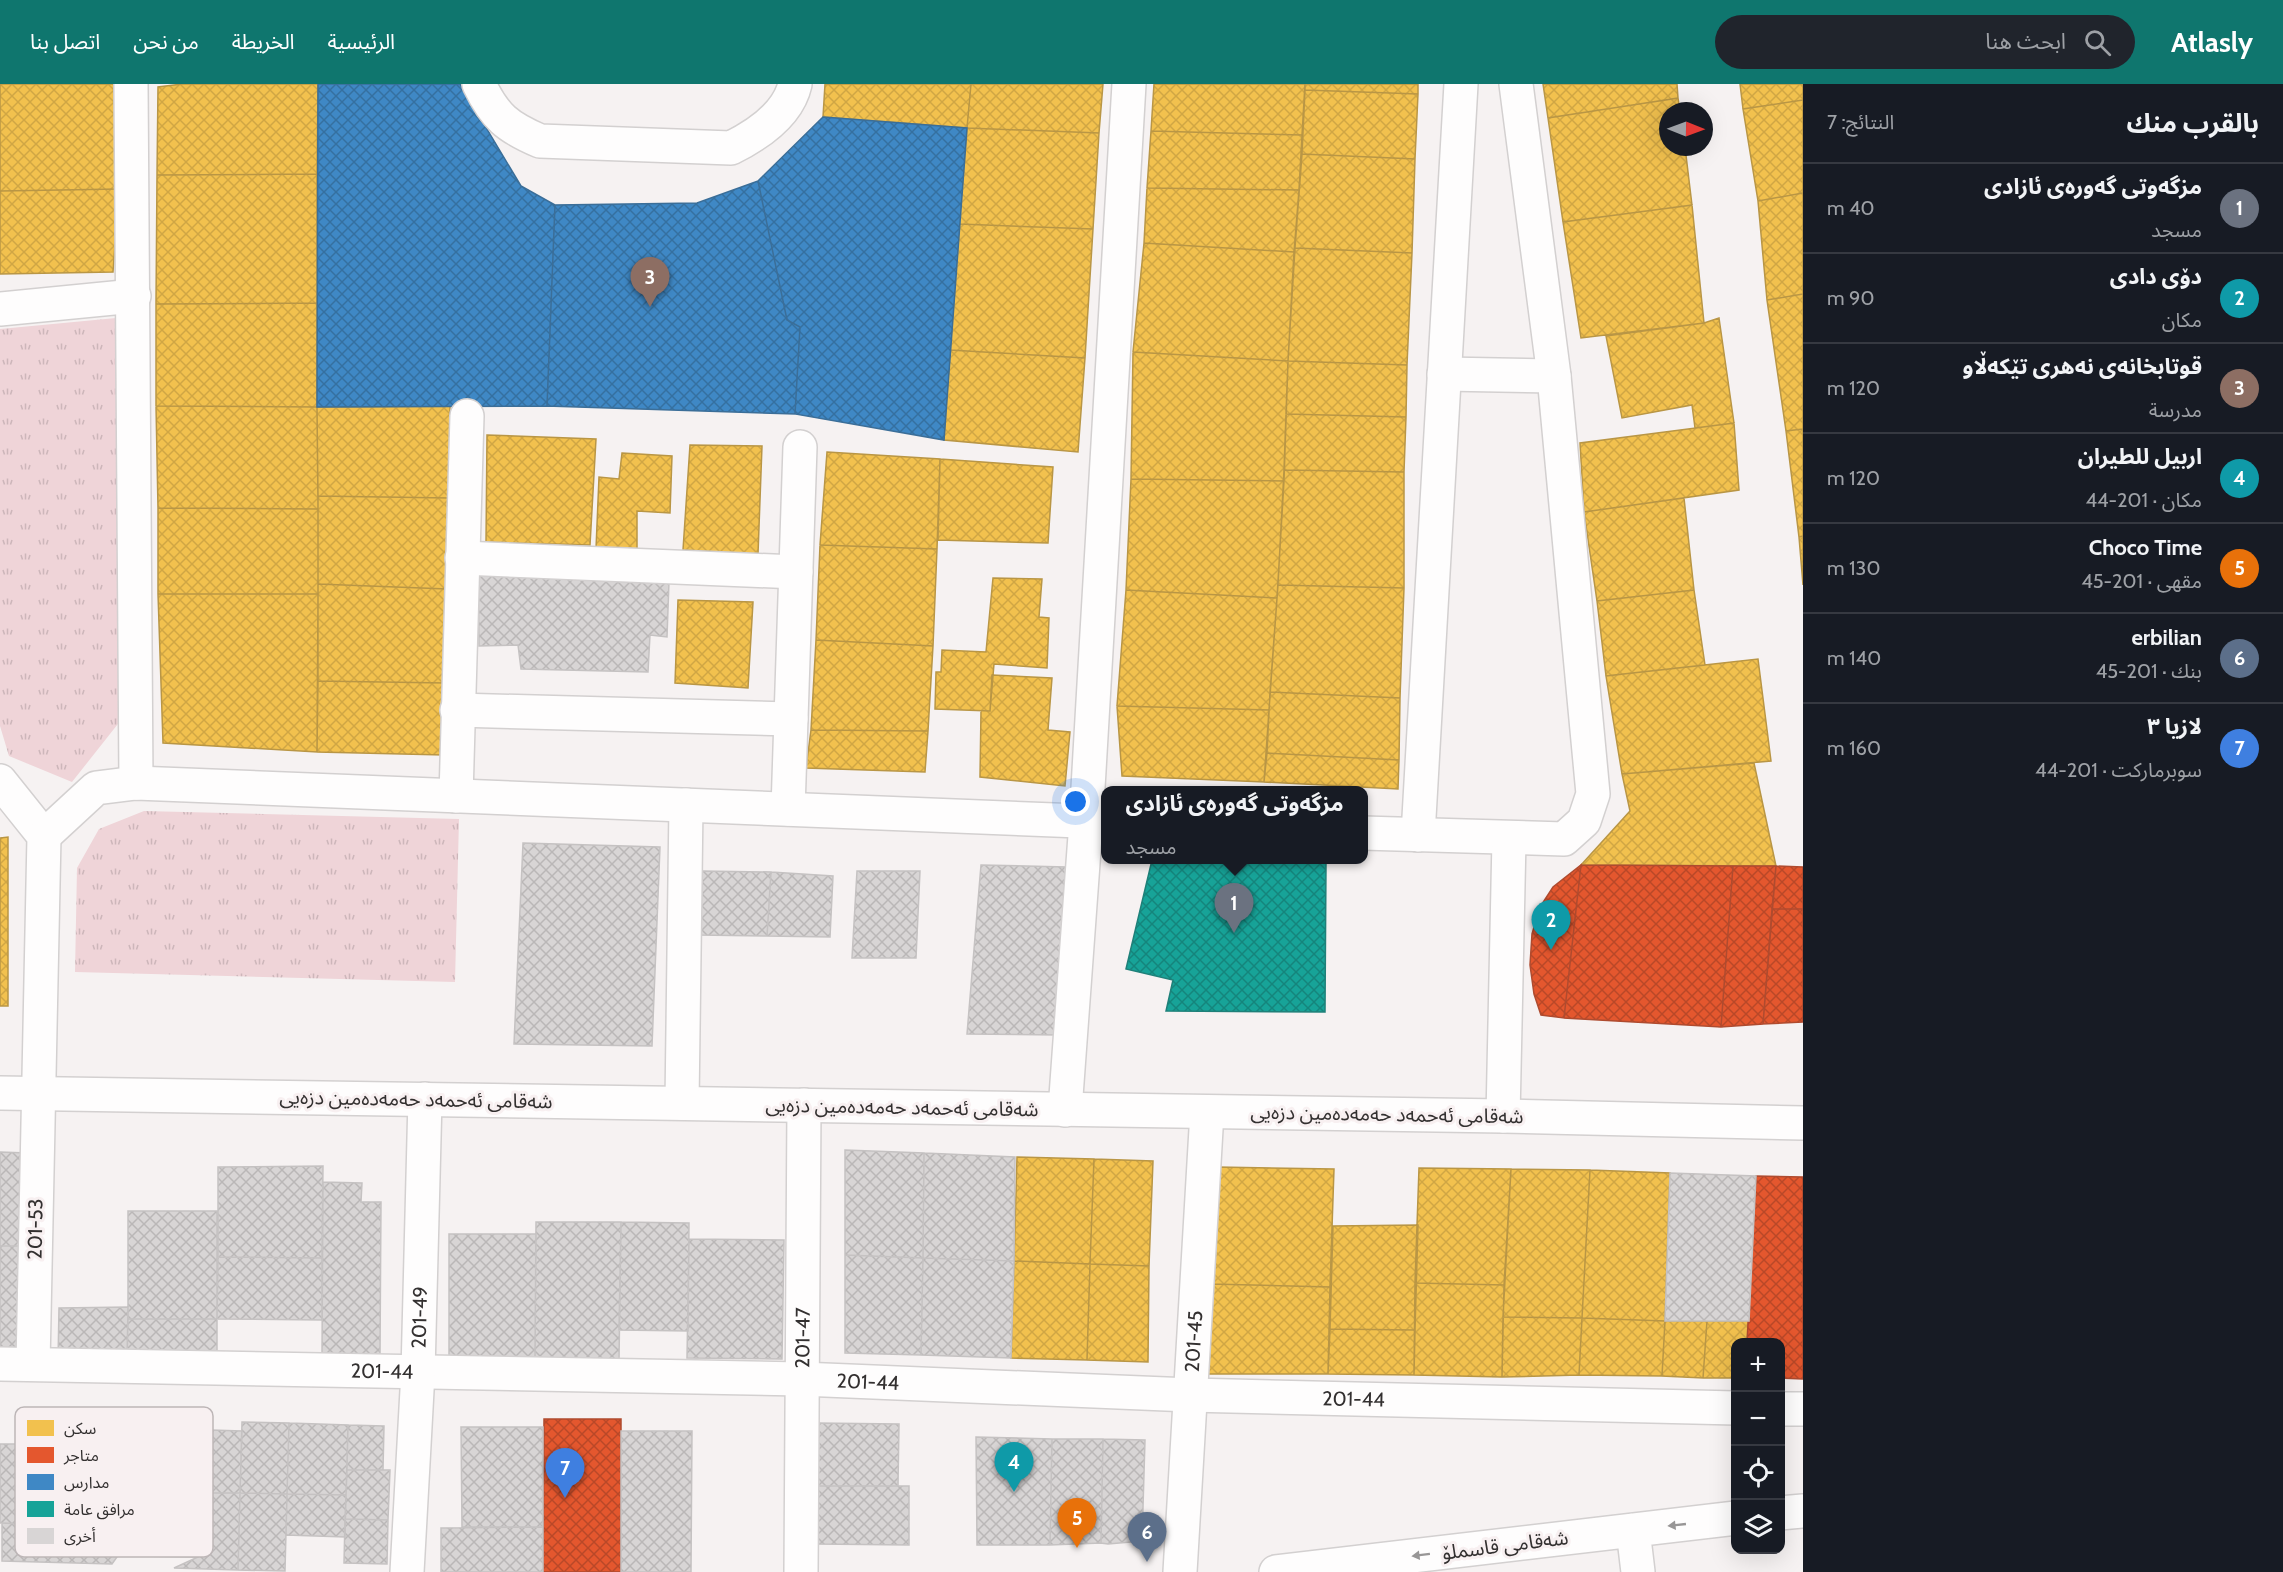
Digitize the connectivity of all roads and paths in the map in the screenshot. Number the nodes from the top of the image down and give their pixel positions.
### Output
1 (131, 84) edge
2 (479, 84) edge
3 (795, 84) edge
4 (1129, 84) edge
5 (1461, 84) edge
6 (1516, 84) edge
7 (134, 296) junction
8 (0, 309) edge
9 (1444, 374) junction
10 (1554, 376) junction
11 (467, 416) dead end
12 (800, 447) dead end
13 (462, 558) junction
14 (796, 572) junction
15 (457, 710) junction
16 (790, 719) junction
17 (0, 781) edge
18 (136, 783) junction
19 (456, 796) junction
20 (686, 805) junction
21 (788, 810) junction
22 (1095, 822) edge
23 (1368, 833) edge
24 (44, 836) junction
25 (1418, 836) junction
26 (1509, 839) junction
27 (0, 1093) edge
28 (37, 1093) junction
29 (425, 1099) junction
30 (682, 1103) junction
31 (804, 1106) junction
32 (1065, 1110) junction
33 (1207, 1112) junction
34 (1503, 1116) junction
35 (1803, 1123) edge
36 (0, 1364) edge
37 (33, 1364) junction
38 (418, 1372) junction
39 (801, 1379) junction
40 (1190, 1395) junction
41 (1731, 1408) edge
42 (1785, 1409) edge
43 (1803, 1409) edge
44 (1803, 1511) edge
45 (1785, 1513) edge
46 (1731, 1519) edge
47 (1633, 1530) junction
48 (407, 1572) edge
49 (801, 1572) edge
50 (1180, 1572) edge
51 (1276, 1572) edge
52 (1638, 1572) edge

1 - 7 street
2 - 3 street
4 - 22 street
5 - 9 street
6 - 10 street
7 - 8 street
7 - 18 street
9 - 10 street
9 - 25 street
10 - 26 street
11 - 13 street
12 - 14 street
13 - 14 street
13 - 15 street
14 - 16 street
15 - 16 street
15 - 19 street
16 - 21 street
17 - 24 street
18 - 19 street
18 - 24 street
19 - 20 street
20 - 21 street
20 - 30 street
21 - 22 street
22 - 32 street
23 - 25 street
24 - 28 street, 201-53
25 - 26 street
26 - 34 street
27 - 28 street, شەقامی ئەحمەد حەمەدەمین دزەیی
28 - 29 street, شەقامی ئەحمەد حەمەدەمین دزەیی
28 - 37 street, 201-53
29 - 30 street, شەقامی ئەحمەد حەمەدەمین دزەیی
29 - 38 street, 201-49
30 - 31 street, شەقامی ئەحمەد حەمەدەمین دزەیی
31 - 32 street, شەقامی ئەحمەد حەمەدەمین دزەیی
31 - 39 street, 201-47
32 - 33 street, شەقامی ئەحمەد حەمەدەمین دزەیی
33 - 34 street, شەقامی ئەحمەد حەمەدەمین دزەیی
33 - 40 street, 201-45
34 - 35 street, شەقامی ئەحمەد حەمەدەمین دزەیی
36 - 37 street, 201-44
37 - 38 street, 201-44
38 - 39 street, 201-44
38 - 48 street, 201-49
39 - 40 street, 201-44
39 - 49 street, 201-47
40 - 41 street, 201-44
40 - 50 street, 201-45
42 - 43 street
44 - 45 street
46 -> 47 street, شەقامی قاسملۆ
47 -> 51 street, شەقامی قاسملۆ
47 - 52 street

